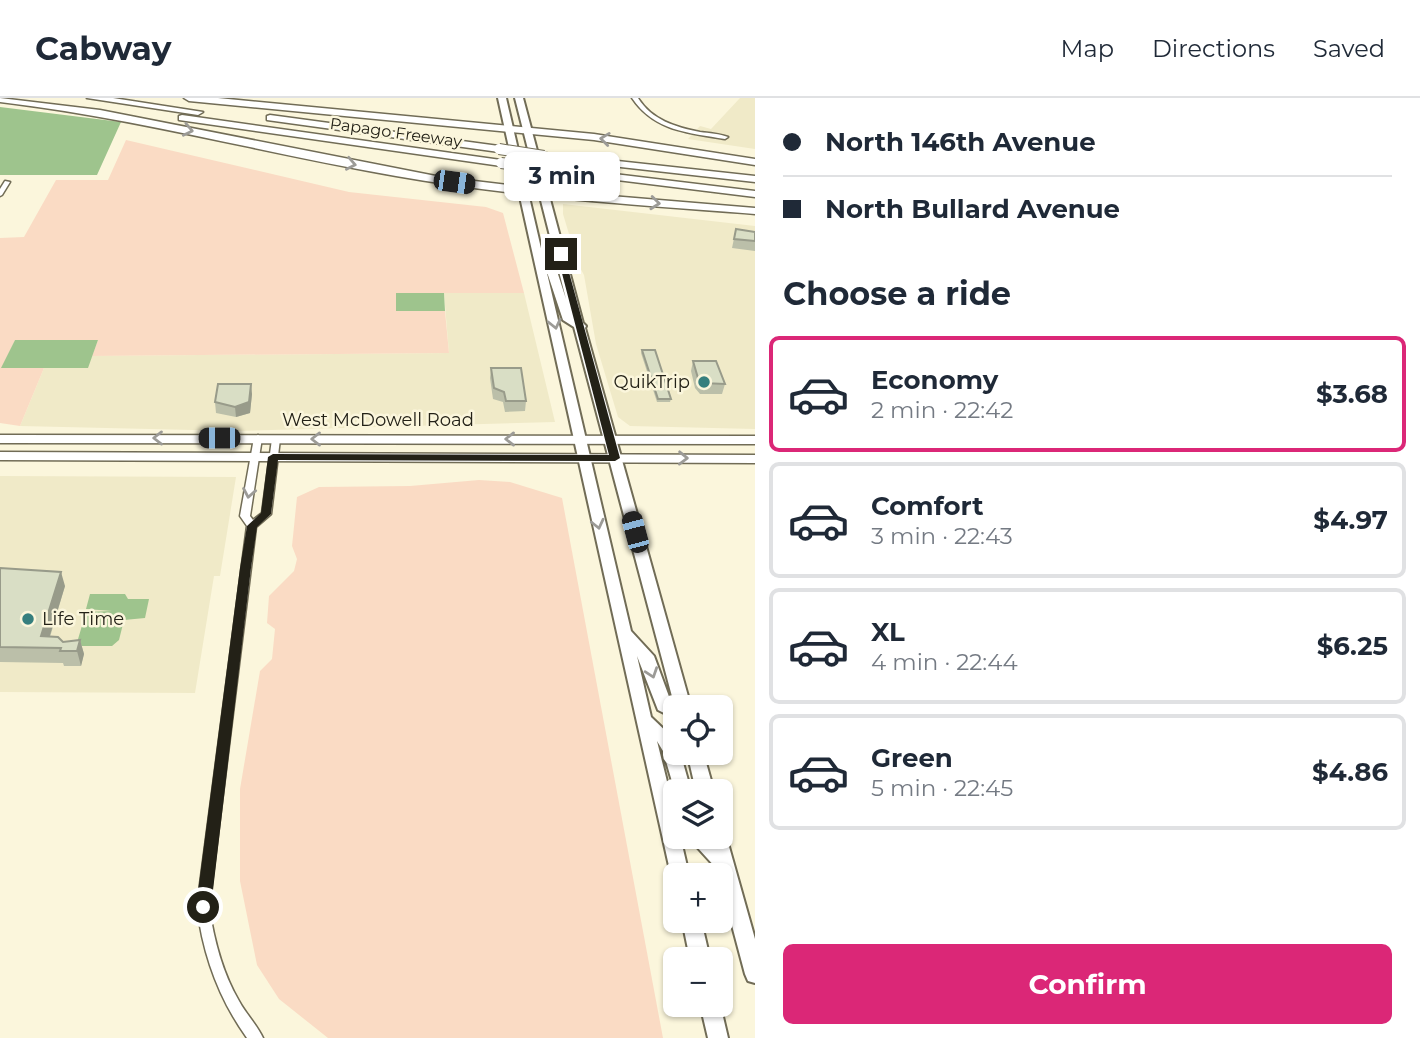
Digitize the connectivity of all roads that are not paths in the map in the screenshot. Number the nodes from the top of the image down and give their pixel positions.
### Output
1 (32, 98) edge
2 (92, 98) edge
3 (123, 98) edge
4 (189, 98) edge
5 (502, 98) edge
6 (519, 98) edge
7 (635, 98) edge
8 (0, 99) edge
9 (251, 115) dead end
10 (263, 117) dead end
11 (509, 128) junction
12 (527, 130) junction
13 (725, 137) dead end
14 (500, 155) junction
15 (546, 162) junction
16 (755, 162) edge
17 (755, 181) edge
18 (7, 183) dead end
19 (522, 191) junction
20 (543, 193) junction
21 (0, 194) edge
22 (755, 194) edge
23 (755, 211) edge
24 (539, 258) junction
25 (581, 326) junction
26 (258, 438) junction
27 (0, 439) edge
28 (276, 439) junction
29 (579, 440) junction
30 (610, 440) junction
31 (755, 440) edge
32 (0, 456) edge
33 (256, 457) junction
34 (273, 457) junction
35 (583, 457) junction
36 (615, 458) junction
37 (755, 459) edge
38 (252, 526) junction
39 (624, 633) junction
40 (679, 695) edge
41 (663, 703) edge
42 (644, 720) junction
43 (678, 779) edge
44 (709, 849) edge
45 (677, 863) edge
46 (723, 863) edge
47 (733, 894) edge
48 (755, 974) edge
49 (713, 1017) edge
50 (256, 1038) edge
51 (718, 1038) edge

1 - 14 highway, Papago Freeway
2 - 14 highway
3 - 9 highway
4 - 11 highway
5 - 11 main road
6 - 12 main road
7 - 13 street
8 -> 19 highway
10 - 14 highway, Papago Freeway
11 - 12 highway
11 - 19 main road
16 -> 12 highway
12 - 20 main road
14 - 15 highway, Papago Freeway, bridge
15 - 17 highway
15 - 22 highway, Papago Freeway
18 - 21 street
19 - 20 highway
19 - 24 main road
20 -> 23 highway
20 - 25 main road
24 - 25 main road
24 -> 29 main road
25 - 30 main road
26 -> 27 main road, West McDowell Road
26 - 28 main road, West McDowell Road
26 - 33 street
29 -> 28 main road, West McDowell Road
28 - 34 street
29 - 30 main road, West McDowell Road
29 - 35 main road
30 - 31 main road, West McDowell Road
30 - 36 main road
32 - 33 main road, West McDowell Road
33 - 34 main road, West McDowell Road
33 -> 38 street
34 - 35 main road, West McDowell Road
34 - 38 street
35 - 36 main road, West McDowell Road
35 -> 39 main road
36 -> 37 main road, West McDowell Road
36 - 40 main road
38 - 50 street
39 -> 41 main road
39 - 42 main road
42 - 43 main road
42 - 45 main road
44 - 46 main road
47 - 48 main road
49 - 51 main road

